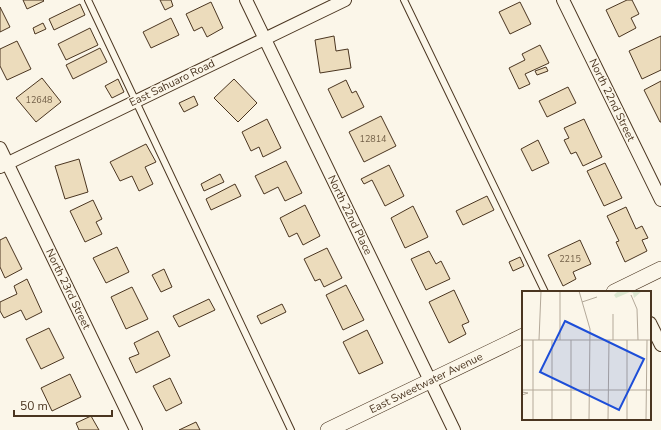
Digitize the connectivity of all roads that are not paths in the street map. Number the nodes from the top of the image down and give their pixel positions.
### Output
1 (88, 0) edge
2 (246, 0) edge
3 (345, 0) edge
4 (404, 0) edge
5 (564, 0) edge
6 (265, 39) junction
7 (136, 101) junction
8 (0, 148) edge
9 (4, 165) edge
10 (661, 200) edge
11 (661, 269) edge
12 (632, 288) edge
13 (545, 291) edge
14 (618, 291) edge
15 (651, 325) edge
16 (522, 336) edge
17 (661, 345) edge
18 (430, 381) junction
19 (136, 430) edge
20 (291, 430) edge
21 (328, 430) edge
22 (454, 430) edge

1 - 7 lane
2 - 6 street, North 22nd Place
3 - 6 street, East Sahuaro Road
4 - 13 lane
5 - 10 street, North 22nd Street
6 - 7 street, East Sahuaro Road
6 - 18 street, North 22nd Place
7 - 9 street, East Sahuaro Road
7 - 20 lane
8 - 9 street, North 23rd Street
9 - 19 street, North 23rd Street
11 - 12 street
12 - 14 street
15 - 17 street
16 - 18 street, East Sweetwater Avenue
18 - 21 street, East Sweetwater Avenue
18 - 22 street, North 22nd Place

